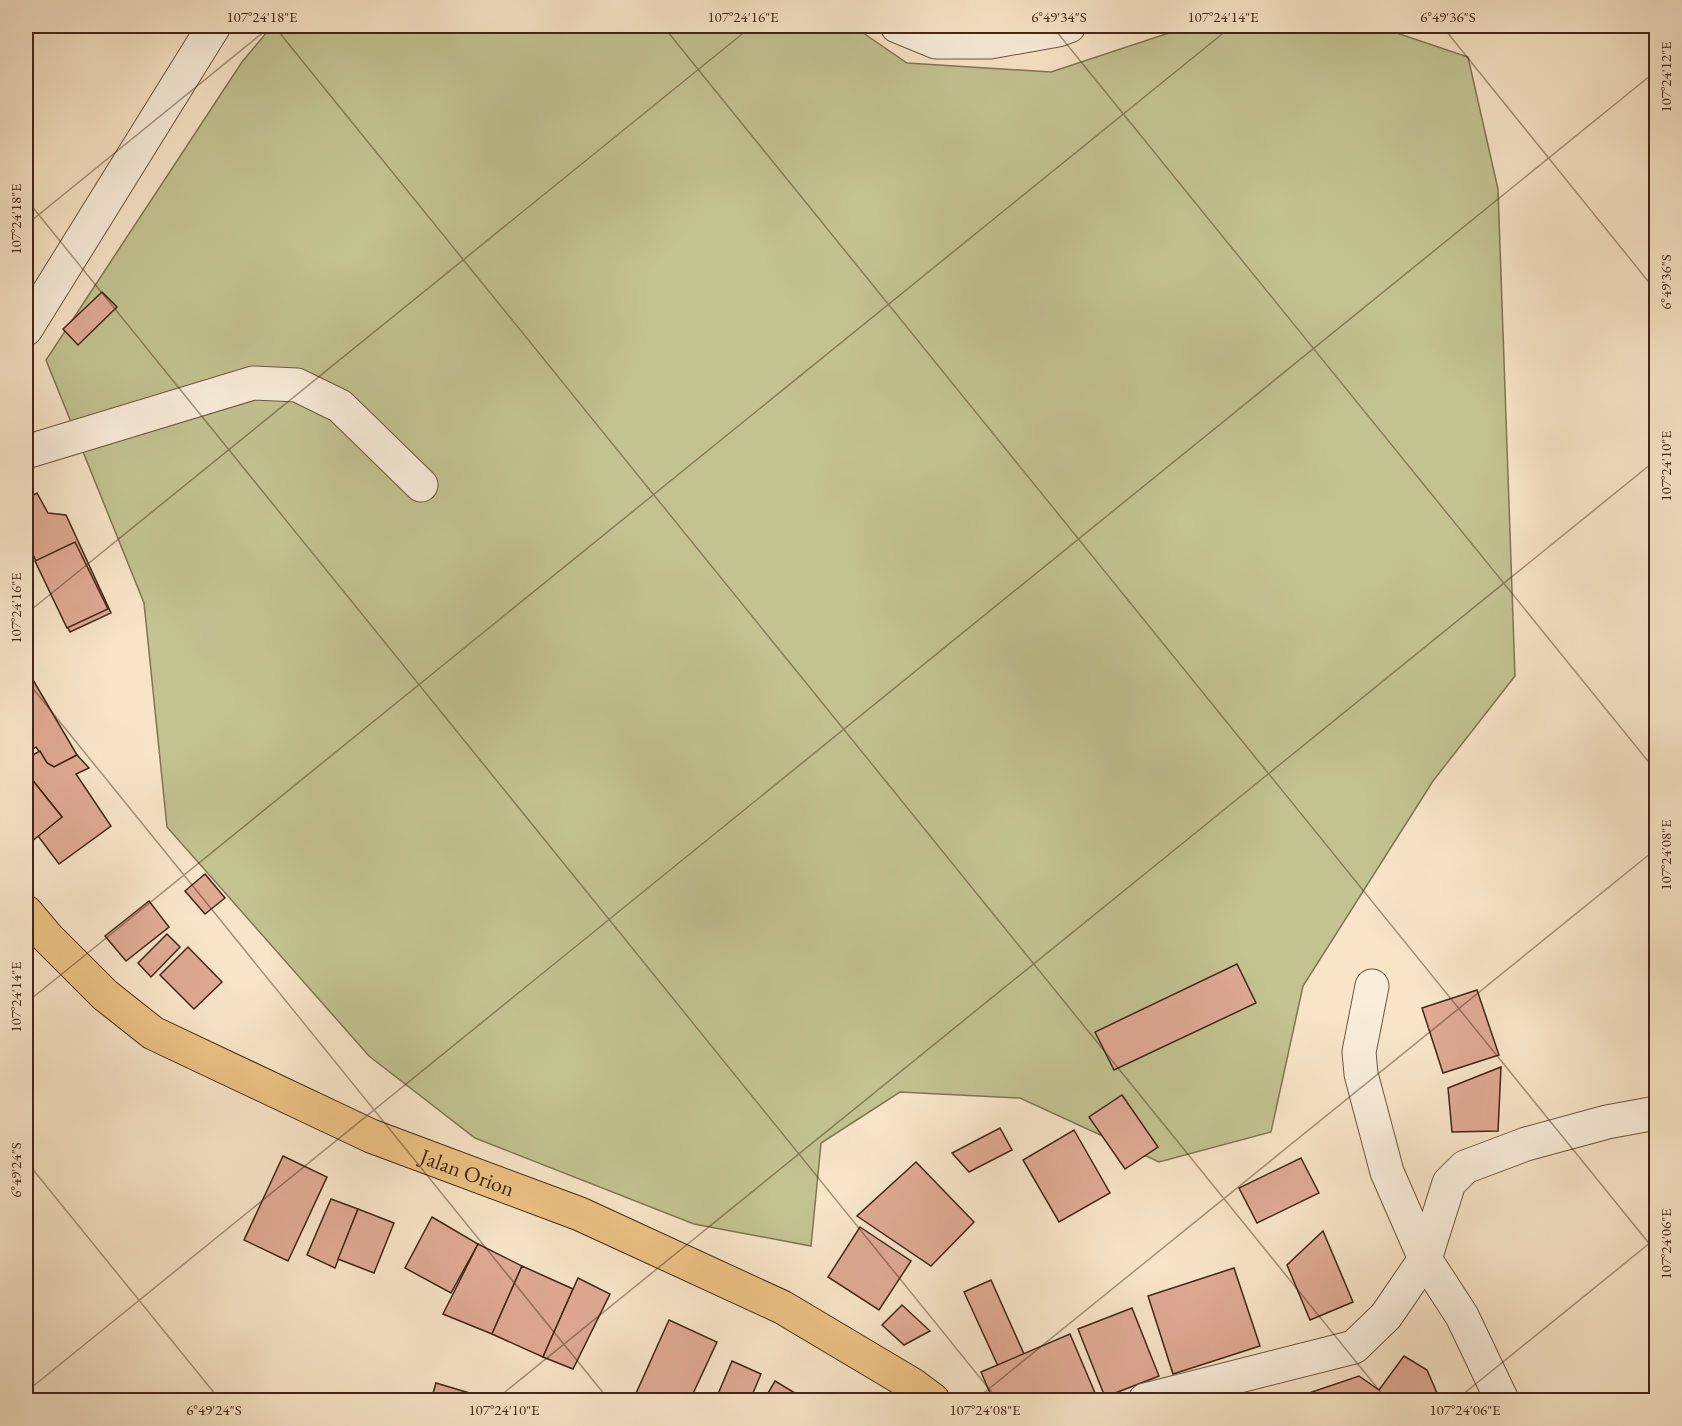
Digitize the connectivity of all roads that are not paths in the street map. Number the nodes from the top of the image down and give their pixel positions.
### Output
1 (214, 26) edge
2 (897, 26) edge
3 (1069, 26) edge
4 (26, 329) edge
5 (26, 452) edge
6 (421, 485) dead end
7 (26, 912) edge
8 (1372, 986) dead end
9 (1656, 1113) edge
10 (1425, 1259) junction
11 (933, 1401) edge
12 (1145, 1401) edge
13 (1502, 1401) edge

1 - 4 street
2 - 3 street
5 - 6 street
7 - 11 highway, Jalan Orion
8 - 10 street
9 - 10 street
10 - 12 street
10 - 13 street

